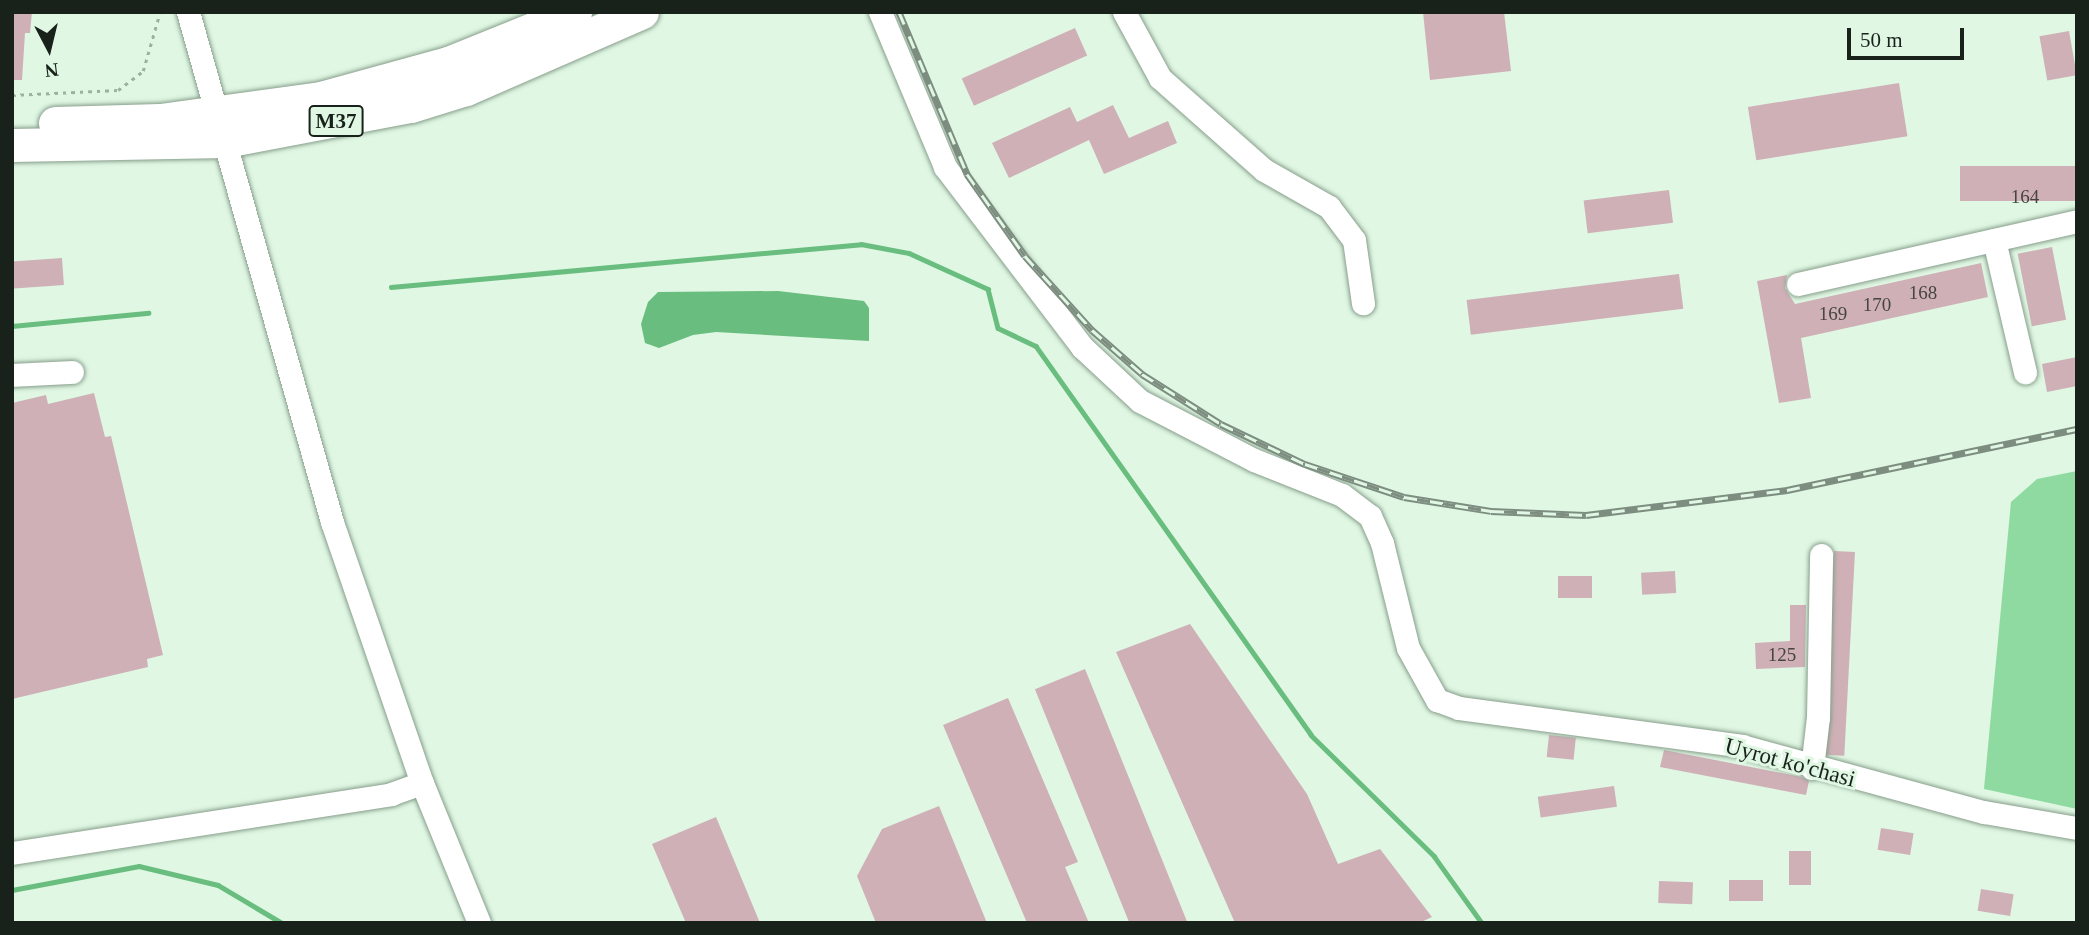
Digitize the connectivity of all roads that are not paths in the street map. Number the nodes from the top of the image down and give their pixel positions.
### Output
1 (188, 12) edge
2 (575, 12) edge
3 (642, 12) edge
4 (880, 12) edge
5 (1124, 12) edge
6 (12, 122) edge
7 (221, 127) junction
8 (12, 145) edge
9 (2077, 221) edge
10 (1994, 240) junction
11 (1798, 284) dead end
12 (1363, 303) dead end
13 (72, 372) dead end
14 (2025, 372) dead end
15 (12, 375) edge
16 (1821, 555) dead end
17 (1811, 768) junction
18 (422, 783) junction
19 (2077, 828) edge
20 (12, 853) edge
21 (479, 923) edge

1 - 7 street
2 - 7 highway, M37
3 - 7 highway, M37
4 - 17 street, Uyrot ko'chasi
5 - 12 street
6 - 7 highway, M37
7 - 8 highway, M37
7 - 18 street
9 - 10 street
10 - 11 street
10 - 14 street
13 - 15 street
16 - 17 street
17 - 19 street, Uyrot ko'chasi
18 - 20 street
18 - 21 street

